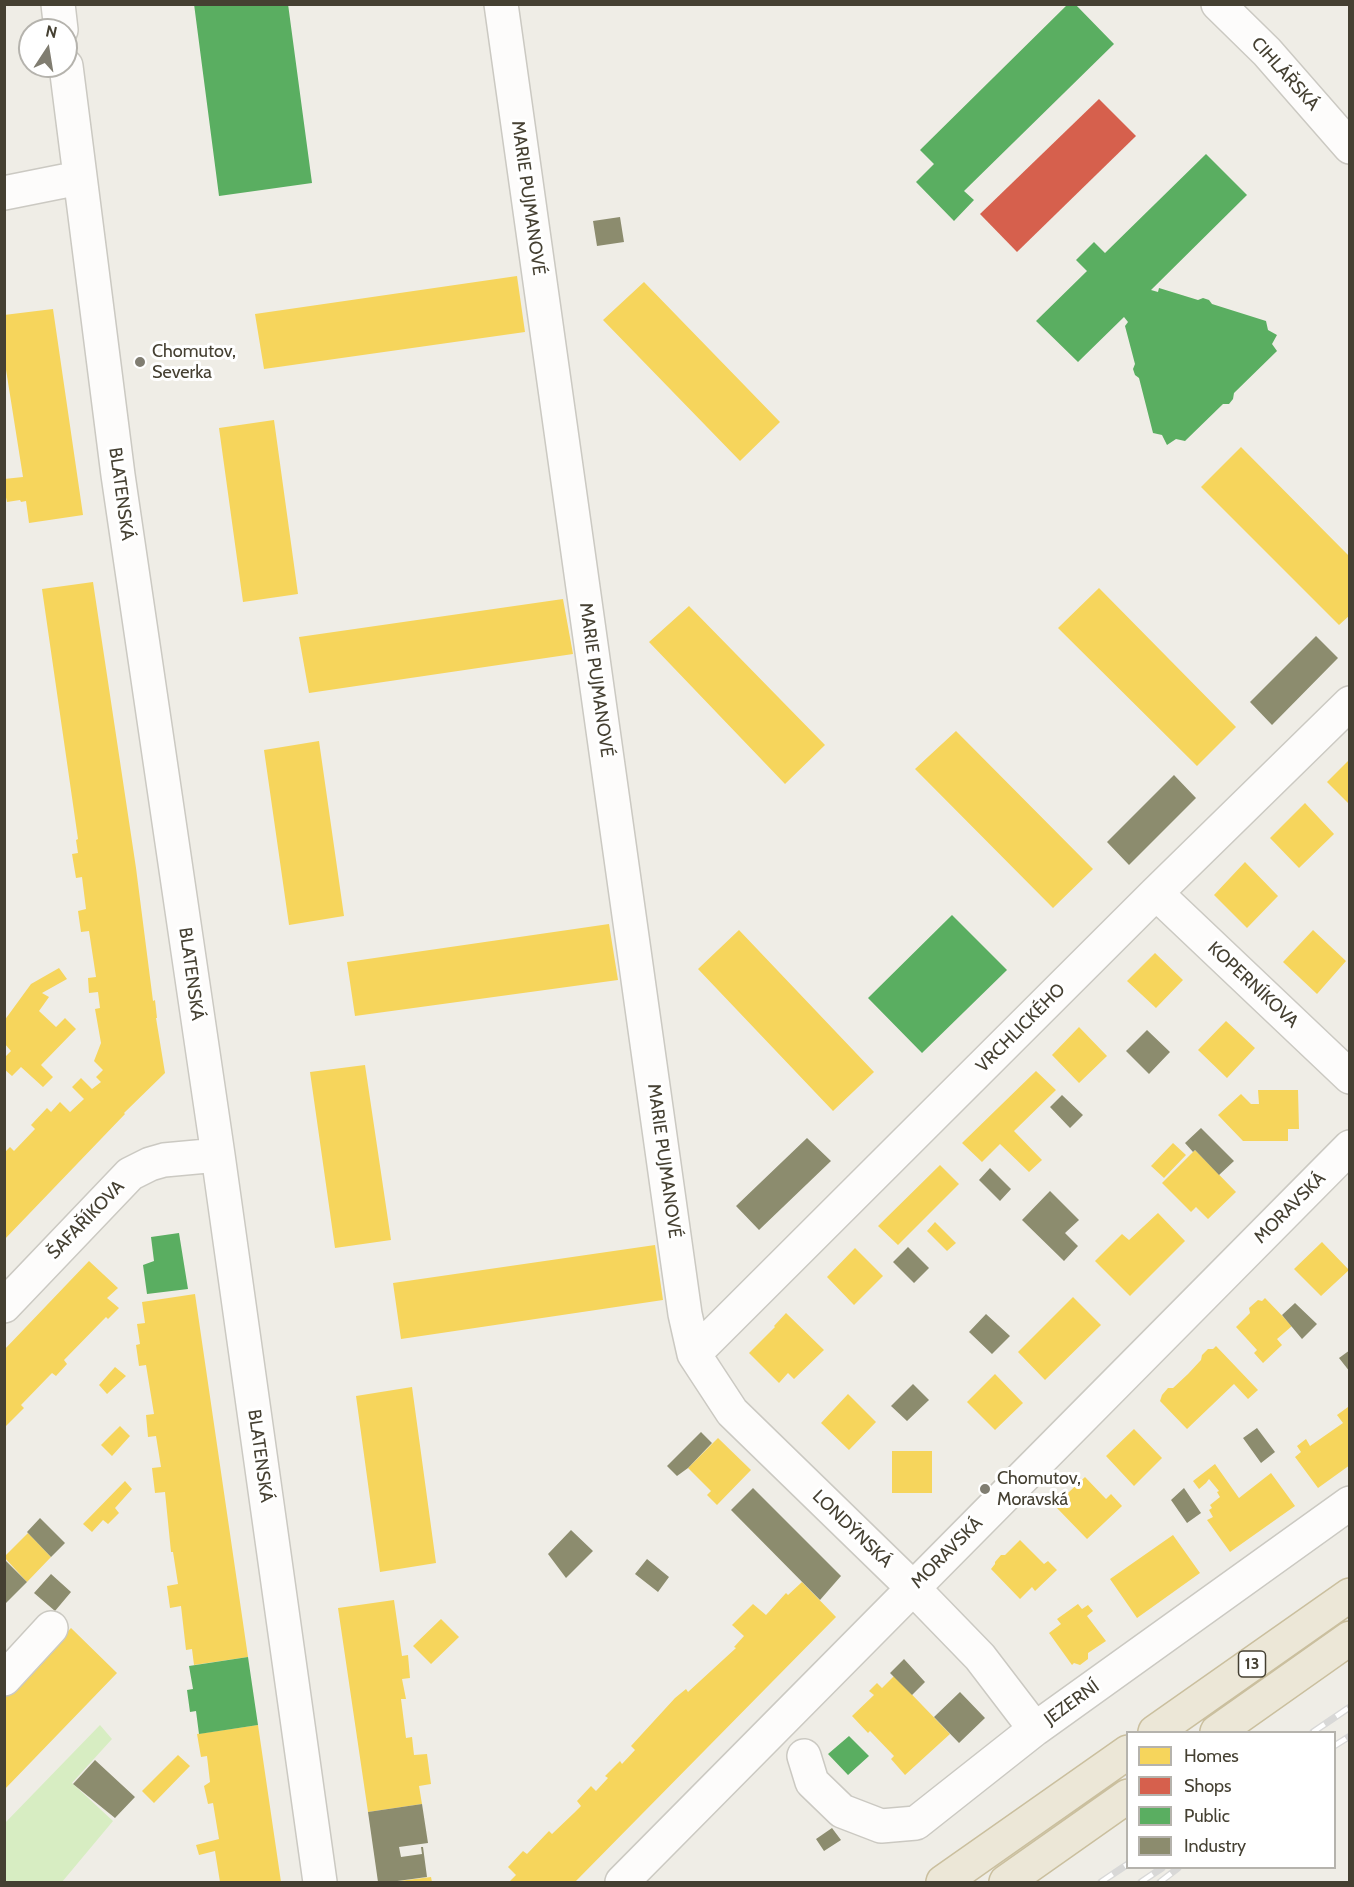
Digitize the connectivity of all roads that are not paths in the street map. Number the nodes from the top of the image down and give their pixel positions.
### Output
1 (501, 4) edge
2 (1218, 4) edge
3 (67, 78) edge
4 (1350, 147) edge
5 (79, 178) junction
6 (4, 193) edge
7 (1350, 703) edge
8 (1156, 893) junction
9 (1350, 1077) edge
10 (1350, 1147) edge
11 (218, 1155) junction
12 (4, 1306) edge
13 (694, 1354) junction
14 (1350, 1503) edge
15 (913, 1588) junction
16 (1350, 1595) edge
17 (51, 1628) dead end
18 (1350, 1638) edge
19 (4, 1679) edge
20 (1035, 1729) junction
21 (1156, 1731) edge
22 (1217, 1731) edge
23 (1126, 1753) edge
24 (804, 1756) dead end
25 (1126, 1797) edge
26 (320, 1882) edge
27 (622, 1882) edge
28 (943, 1882) edge
29 (1006, 1882) edge

1 - 13 street, MARIE PUJMANOVÉ
2 - 4 street, CIHLÁŘSKÁ
3 - 5 street, BLATENSKÁ
5 - 6 street
5 - 11 street, BLATENSKÁ
7 - 8 street, VRCHLICKÉHO
8 - 9 street, KOPERNÍKOVA
8 - 13 street, VRCHLICKÉHO
10 - 15 street, MORAVSKÁ
11 - 12 street, ŠAFAŘÍKOVA
11 - 26 street, BLATENSKÁ
13 - 15 street, LONDÝNSKÁ
14 - 20 street, JEZERNÍ
15 - 20 street, LONDÝNSKÁ
15 - 27 street, MORAVSKÁ
16 - 21 highway, 13
17 - 19 street
18 - 22 highway, 13
20 - 24 street, JEZERNÍ
23 - 28 highway
25 - 29 highway

